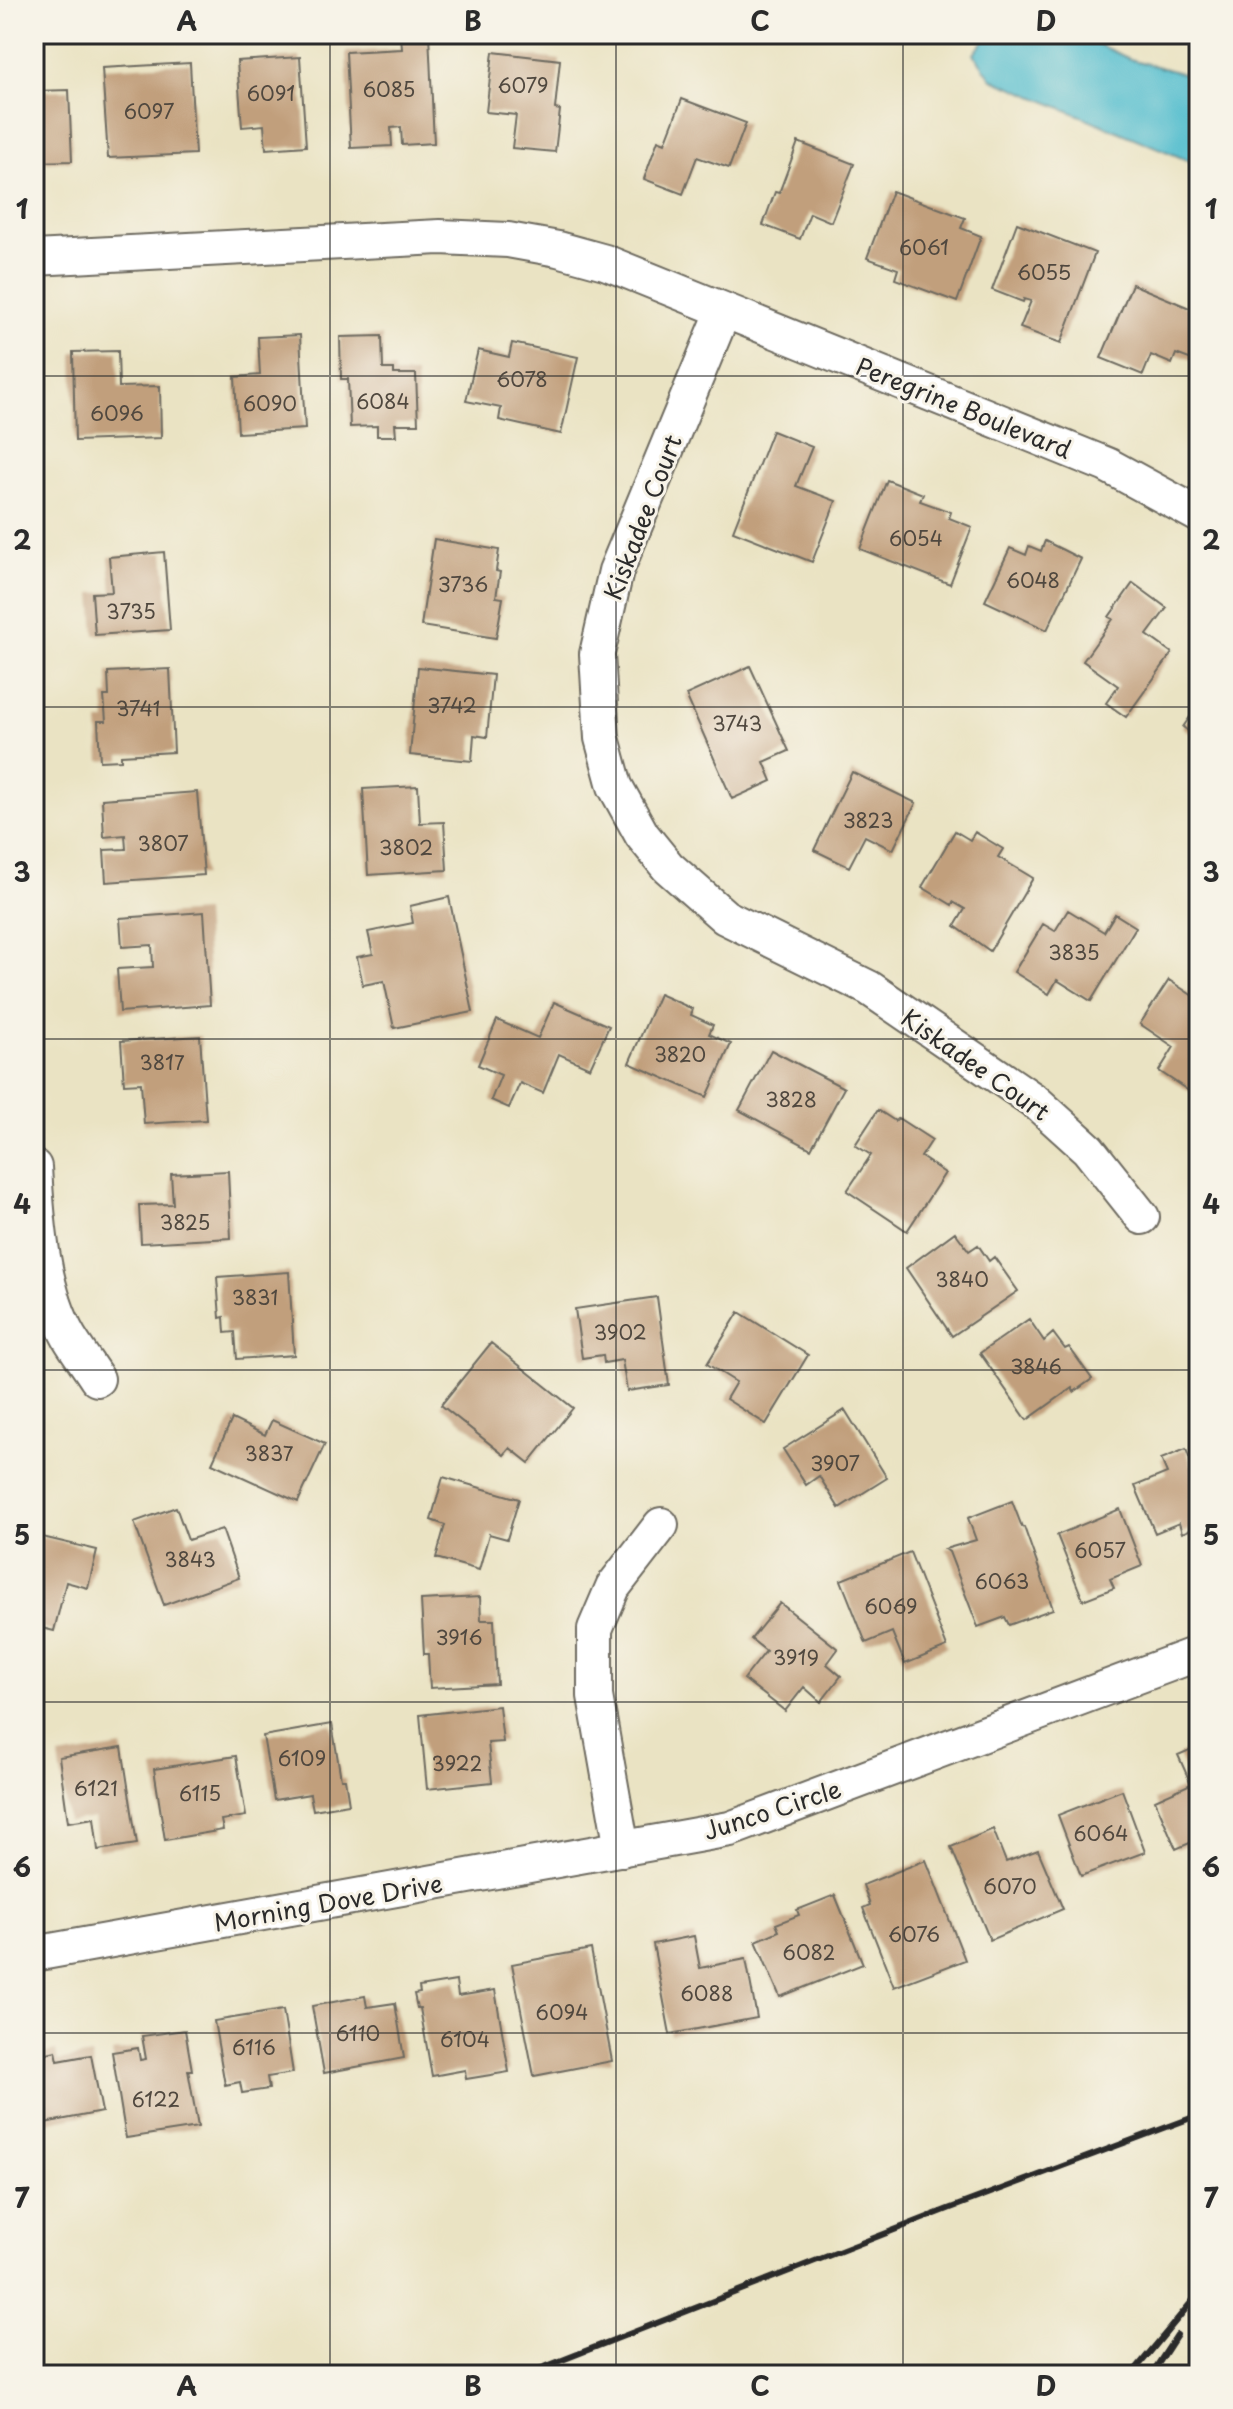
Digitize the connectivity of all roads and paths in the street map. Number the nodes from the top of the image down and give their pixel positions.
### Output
1 (34, 258) edge
2 (724, 310) junction
3 (1199, 515) edge
4 (34, 1167) edge
5 (1142, 1217) dead end
6 (97, 1379) dead end
7 (661, 1525) dead end
8 (1199, 1653) edge
9 (622, 1849) junction
10 (34, 1954) edge

1 - 2 street
2 - 3 street, Peregrine Boulevard
2 - 5 street, Kiskadee Court
4 - 6 street
7 - 9 street
8 - 9 street, Junco Circle
9 - 10 street, Morning Dove Drive

